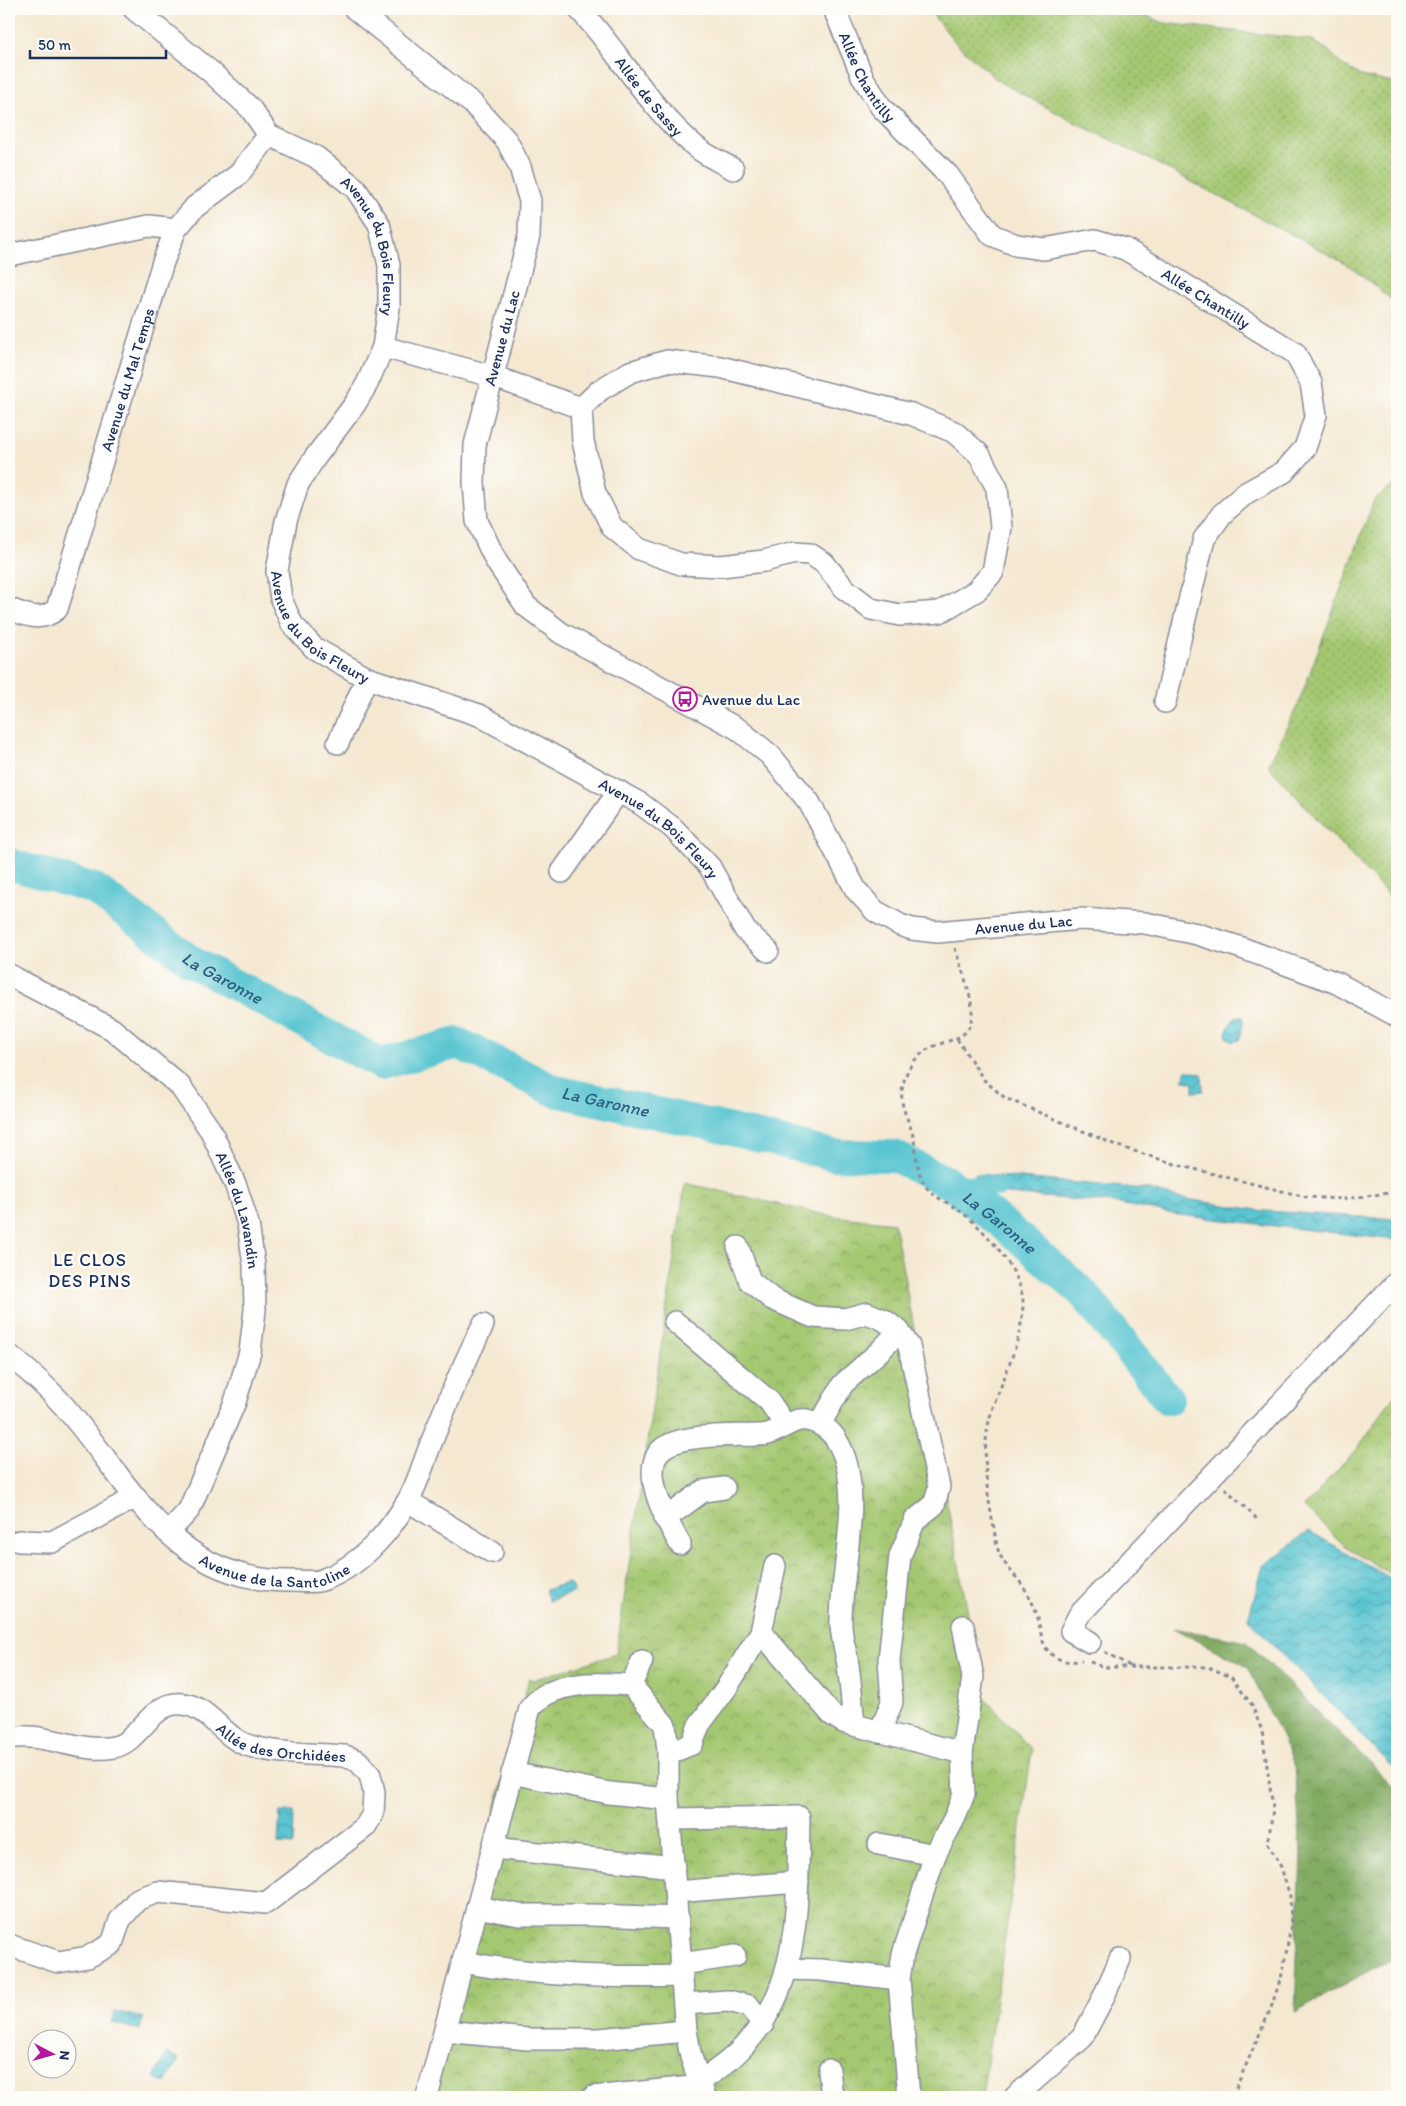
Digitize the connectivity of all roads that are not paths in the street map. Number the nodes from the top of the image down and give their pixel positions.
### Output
1 (134, 9) edge
2 (355, 9) edge
3 (579, 9) edge
4 (834, 9) edge
5 (269, 135) junction
6 (733, 169) dead end
7 (176, 229) junction
8 (9, 255) edge
9 (383, 347) junction
10 (492, 376) junction
11 (581, 408) junction
12 (9, 609) edge
13 (367, 678) junction
14 (1165, 702) dead end
15 (338, 743) dead end
16 (619, 791) junction
17 (562, 872) dead end
18 (768, 951) dead end
19 (9, 975) edge
20 (1397, 1016) edge
21 (738, 1247) dead end
22 (1397, 1282) edge
23 (675, 1322) dead end
24 (483, 1326) dead end
25 (899, 1330) junction
26 (9, 1355) edge
27 (820, 1424) junction
28 (786, 1425) junction
29 (724, 1488) dead end
30 (136, 1497) junction
31 (408, 1501) junction
32 (665, 1519) junction
33 (168, 1533) junction
34 (19, 1541) dead end
35 (680, 1544) dead end
36 (492, 1552) dead end
37 (775, 1566) dead end
38 (963, 1626) dead end
39 (761, 1632) junction
40 (1090, 1642) road end
41 (642, 1661) dead end
42 (630, 1685) junction
43 (854, 1725) junction
44 (880, 1732) junction
45 (9, 1738) edge
46 (668, 1750) junction
47 (962, 1753) junction
48 (512, 1773) junction
49 (669, 1809) junction
50 (879, 1844) dead end
51 (493, 1848) junction
52 (935, 1855) junction
53 (674, 1868) junction
54 (798, 1882) junction
55 (676, 1892) junction
56 (477, 1907) junction
57 (678, 1918) junction
58 (9, 1945) edge
59 (734, 1956) dead end
60 (1120, 1959) dead end
61 (463, 1962) junction
62 (786, 1969) junction
63 (682, 1970) junction
64 (899, 1979) junction
65 (684, 2004) junction
66 (763, 2024) junction
67 (445, 2031) junction
68 (686, 2032) junction
69 (829, 2070) dead end
70 (702, 2088) edge
71 (427, 2097) edge
72 (438, 2097) edge
73 (593, 2097) edge
74 (832, 2097) edge
75 (909, 2097) edge
76 (1015, 2097) edge

1 - 5 street, Avenue du Bois Fleury
2 - 10 street, Avenue du Lac
3 - 6 street, Allée de Sassy
4 - 14 street, Allée Chantilly
5 - 7 street, Avenue du Mal Temps
5 - 9 street, Avenue du Bois Fleury
7 - 8 street
7 - 12 street, Avenue du Mal Temps
9 - 10 street
9 - 13 street, Avenue du Bois Fleury
10 - 11 street
10 - 20 street, Avenue du Lac
11 - 11 street
13 - 15 street
13 - 16 street, Avenue du Bois Fleury
16 - 17 street
16 - 18 street, Avenue du Bois Fleury
19 - 33 street, Allée du Lavandin
21 - 25 street
22 - 40 street
23 - 28 street
24 - 31 street, Avenue de la Santoline
25 - 27 street
25 - 44 street
26 - 30 street, Avenue de la Santoline
27 - 28 street
27 - 43 street
28 - 32 street
29 - 32 street
30 - 33 street, Avenue de la Santoline
30 - 34 street
31 - 33 street, Avenue de la Santoline
31 - 36 street
32 - 35 street
37 - 39 street
38 - 47 street
39 - 43 street
39 - 46 street
41 - 42 street
42 - 46 street
42 - 48 street
43 - 44 street
44 - 47 street
45 - 58 street, Allée des Orchidées
46 - 49 street
47 - 52 street
48 - 49 street
48 - 51 street
49 - 53 street
49 - 54 street
50 - 52 street
51 - 53 street
51 - 56 street
52 - 64 street
53 - 55 street
54 - 55 street
54 - 62 street
55 - 57 street
56 - 57 street
56 - 61 street
57 - 63 street
59 - 63 street
60 - 76 street
61 - 63 street
61 - 67 street
62 - 64 street
62 - 66 street
63 - 65 street
64 - 75 street
65 - 66 street
65 - 68 street
66 - 70 street
67 - 68 street
67 - 71 street
68 - 70 street
69 - 74 street
70 - 73 street
71 - 72 street

